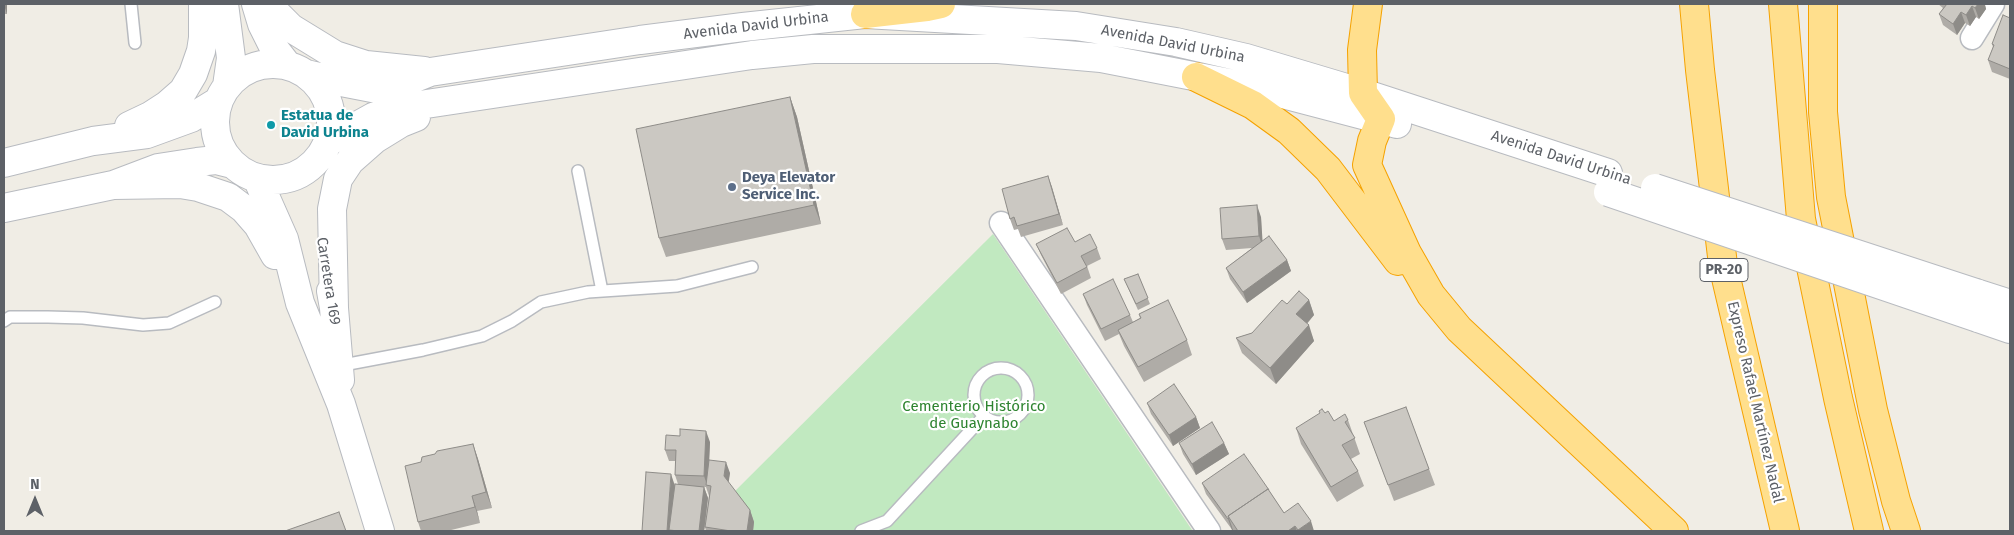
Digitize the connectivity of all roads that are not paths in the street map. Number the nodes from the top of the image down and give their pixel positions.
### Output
1 (131, 4) edge
2 (203, 4) edge
3 (224, 4) edge
4 (256, 4) edge
5 (269, 4) edge
6 (941, 4) edge
7 (1368, 4) edge
8 (1694, 4) edge
9 (1783, 4) edge
10 (1823, 4) edge
11 (1993, 4) edge
12 (866, 14) junction
13 (1972, 38) dead end
14 (135, 42) dead end
15 (297, 70) junction
16 (430, 72) junction
17 (1196, 77) junction
18 (1362, 93) junction
19 (222, 94) junction
20 (456, 100) junction
21 (1381, 118) junction
22 (94, 141) junction
23 (323, 150) junction
24 (4, 163) edge
25 (232, 164) junction
26 (578, 171) dead end
27 (258, 178) junction
28 (1608, 182) junction
29 (114, 185) junction
30 (4, 208) edge
31 (1001, 223) dead end
32 (752, 266) dead end
33 (602, 291) junction
34 (1431, 295) junction
35 (215, 302) dead end
36 (300, 303) junction
37 (2010, 304) edge
38 (1977, 305) junction
39 (334, 308) junction
40 (4, 321) edge
41 (2010, 329) edge
42 (338, 366) junction
43 (342, 404) junction
44 (984, 416) junction
45 (380, 531) edge
46 (861, 531) edge
47 (1209, 531) edge
48 (1674, 531) edge
49 (1785, 531) edge
50 (1869, 531) edge
51 (1906, 531) edge

1 - 14 lane
2 - 22 street
3 - 19 street
4 - 15 street
5 - 16 street
6 - 12 highway
7 - 18 highway
8 - 49 highway, Expreso Rafael Martínez Nadal / PR-20
9 - 50 highway
10 - 51 highway
11 - 13 street
12 - 16 street, Avenida David Urbina
12 - 18 street, Avenida David Urbina
15 - 16 street, Avenida David Urbina
15 - 19 street
15 - 23 street
17 - 20 street, Avenida David Urbina
17 - 21 street, Avenida David Urbina
17 - 34 highway
18 - 21 highway
18 - 28 street, Avenida David Urbina
19 - 22 street
19 - 25 street
20 - 23 street, Avenida David Urbina
20 - 39 street
21 - 28 street, Avenida David Urbina
21 - 34 highway
22 - 24 street
23 - 27 street
23 - 39 street, Carretera 169
25 - 27 street
25 - 29 street
26 - 33 lane
27 - 36 street, Carretera 169
28 - 38 street, Avenida David Urbina, bridge
29 - 30 street
29 - 36 street
31 - 47 street
32 - 33 lane
33 - 42 lane
34 - 48 highway
35 - 40 lane
36 - 43 street, Carretera 169
37 - 38 street, Avenida David Urbina
38 - 41 street, Avenida David Urbina
39 - 42 street, Carretera 169
42 - 43 street, Carretera 169
43 - 45 street, Carretera 169
44 - 44 lane
44 - 46 lane

